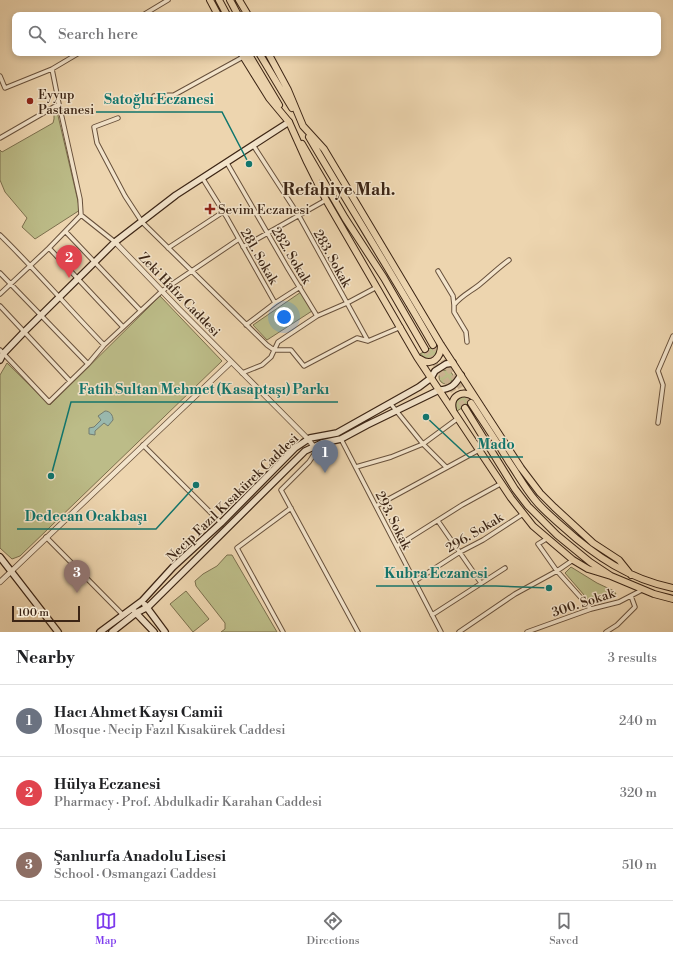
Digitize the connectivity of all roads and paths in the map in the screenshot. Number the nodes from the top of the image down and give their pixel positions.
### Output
1 (168, 0) edge
2 (210, 0) edge
3 (219, 0) edge
4 (230, 0) edge
5 (239, 0) edge
6 (148, 12) edge
7 (216, 12) edge
8 (225, 12) edge
9 (236, 12) edge
10 (246, 12) edge
11 (74, 56) edge
12 (241, 56) edge
13 (245, 56) edge
14 (261, 56) edge
15 (270, 56) edge
16 (52, 69) junction
17 (0, 76) edge
18 (154, 96) dead end
19 (59, 104) junction
20 (118, 118) dead end
21 (289, 122) junction
22 (303, 126) junction
23 (0, 138) edge
24 (253, 145) junction
25 (227, 163) junction
26 (203, 179) junction
27 (326, 200) junction
28 (223, 212) junction
29 (81, 215) junction
30 (299, 216) junction
31 (142, 222) junction
32 (66, 232) junction
33 (267, 233) junction
34 (0, 235) edge
35 (239, 240) junction
36 (115, 242) junction
37 (243, 247) junction
38 (49, 248) junction
39 (168, 248) junction
40 (509, 260) dead end
41 (94, 262) junction
42 (31, 266) junction
43 (191, 271) junction
44 (438, 271) dead end
45 (0, 273) edge
46 (77, 279) junction
47 (10, 284) junction
48 (377, 287) junction
49 (300, 288) junction
50 (162, 291) junction
51 (0, 294) edge
52 (58, 297) junction
53 (275, 302) junction
54 (347, 303) junction
55 (454, 305) junction
56 (0, 306) edge
57 (140, 310) junction
58 (41, 316) junction
59 (317, 316) junction
60 (246, 325) junction
61 (123, 327) junction
62 (401, 327) junction
63 (24, 332) junction
64 (673, 336) edge
65 (368, 341) junction
66 (467, 342) dead end
67 (104, 345) junction
68 (434, 345) tunnel mouth
69 (441, 345) junction
70 (425, 349) tunnel mouth
71 (274, 350) junction
72 (2, 352) edge
73 (417, 357) junction
74 (0, 360) edge
75 (231, 362) junction
76 (453, 363) junction
77 (88, 364) junction
78 (242, 373) junction
79 (461, 375) junction
80 (431, 378) junction
81 (70, 381) junction
82 (439, 390) junction
83 (477, 399) junction
84 (390, 403) junction
85 (471, 403) tunnel mouth
86 (465, 408) tunnel mouth
87 (396, 411) junction
88 (456, 416) junction
89 (658, 423) dead end
90 (308, 439) junction
91 (341, 439) junction
92 (322, 443) junction
93 (423, 444) junction
94 (143, 445) junction
95 (314, 447) junction
96 (479, 450) junction
97 (356, 467) junction
98 (446, 467) junction
99 (502, 484) junction
100 (376, 506) junction
101 (291, 508) junction
102 (523, 514) junction
103 (438, 521) junction
104 (221, 523) junction
105 (46, 537) junction
106 (548, 538) junction
107 (397, 546) junction
108 (460, 552) junction
109 (0, 557) edge
110 (573, 560) junction
111 (505, 568) dead end
112 (11, 571) junction
113 (558, 571) junction
114 (631, 575) junction
115 (611, 576) junction
116 (415, 581) junction
117 (0, 582) edge
118 (481, 583) junction
119 (673, 588) edge
120 (643, 589) junction
121 (630, 596) junction
122 (673, 599) edge
123 (142, 601) junction
124 (148, 607) junction
125 (591, 609) junction
126 (134, 612) junction
127 (122, 614) junction
128 (432, 615) junction
129 (58, 632) edge
130 (100, 632) edge
131 (112, 632) edge
132 (154, 632) edge
133 (165, 632) edge
134 (283, 632) edge
135 (358, 632) edge
136 (441, 632) edge
137 (459, 632) edge
138 (527, 632) edge
139 (606, 632) edge

1 - 6 street
2 - 7 main road
3 - 8 main road
4 - 9 main road
5 - 10 main road
11 - 16 street
12 - 18 street
13 - 21 main road
14 - 22 main road
15 - 22 main road
16 - 17 street
16 - 19 street
19 - 23 street
19 - 29 street
20 - 31 street
21 - 24 main road
21 - 27 main road
21 - 70 main road
22 - 68 main road
22 - 69 main road
24 - 25 main road
24 - 30 street, 283. Sokak
25 - 26 main road
25 - 33 street, 282. Sokak
26 - 28 street, 281. Sokak
26 - 31 main road
27 - 30 street
27 - 48 main road
28 - 35 street, 281. Sokak
28 - 39 street
29 - 32 street
29 - 36 street
30 - 33 street
30 - 54 street, 283. Sokak
31 - 36 main road
31 - 39 street
32 - 38 street
32 - 41 street
33 - 37 street
33 - 49 street, 282. Sokak
34 - 42 street
35 - 37 street, 281. Sokak
35 - 43 street
36 - 41 main road
36 - 50 street, Zeki Hafız Caddesi
37 - 53 street, 281. Sokak
38 - 42 street
38 - 46 street
39 - 43 street
40 - 55 street
41 - 46 main road
41 - 57 street
42 - 47 street
42 - 52 street
43 - 50 street
43 - 60 street
44 - 55 street
45 - 47 street
46 - 52 main road
46 - 61 street
47 - 51 street
47 - 58 street
48 - 54 street
48 - 62 main road
49 - 53 street
49 - 59 street, 282. Sokak
50 - 57 street
50 - 75 street, Zeki Hafız Caddesi
52 - 58 main road
52 - 67 street
53 - 60 street
54 - 59 street
54 - 65 street, 283. Sokak
55 - 66 street
56 - 63 street
57 - 61 street
58 - 63 main road
58 - 77 street
59 - 71 street
60 - 71 street
61 - 67 street
62 - 65 street
62 - 73 main road
63 - 72 main road
63 - 81 street
64 - 89 street
65 - 71 street
67 - 77 street
69 - 73 main road
69 - 76 main road
71 - 78 street
72 - 74 main road
72 - 81 street
73 - 80 main road
75 - 78 street, Zeki Hafız Caddesi
75 - 94 street
76 - 79 main road
76 - 80 main road, Necip Fazıl Kısakürek Caddesi
77 - 81 street
78 - 90 street, Zeki Hafız Caddesi
79 - 82 main road, Necip Fazıl Kısakürek Caddesi
79 - 83 main road
80 - 82 main road
80 - 84 main road, Necip Fazıl Kısakürek Caddesi
82 - 87 main road, Necip Fazıl Kısakürek Caddesi
82 - 88 main road
83 - 88 main road
83 - 114 main road
84 - 87 street
84 - 90 main road, Necip Fazıl Kısakürek Caddesi
85 - 114 main road
86 - 115 main road
87 - 91 main road, Necip Fazıl Kısakürek Caddesi
87 - 93 street
88 - 93 street
88 - 96 main road
90 - 95 street, Zeki Hafız Caddesi
90 - 104 main road, Necip Fazıl Kısakürek Caddesi
91 - 92 main road, Necip Fazıl Kısakürek Caddesi
91 - 97 street, 293. Sokak
92 - 95 main road, Necip Fazıl Kısakürek Caddesi
92 - 101 street
93 - 97 street
93 - 98 street
94 - 104 street
94 - 105 street
95 - 124 main road, Necip Fazıl Kısakürek Caddesi
96 - 98 street
96 - 99 main road
97 - 100 street, 293. Sokak
98 - 100 street
99 - 102 main road
99 - 103 street
100 - 107 street, 293. Sokak
101 - 134 street
101 - 135 street
102 - 106 main road
102 - 108 street, 296. Sokak
103 - 107 street
103 - 108 street
104 - 123 main road, Necip Fazıl Kısakürek Caddesi
105 - 112 street
105 - 127 street
106 - 110 main road
106 - 113 street
107 - 116 street, 293. Sokak
108 - 116 street, 296. Sokak
108 - 118 street
109 - 112 main road
110 - 113 street
110 - 115 main road
111 - 118 street
112 - 117 street
112 - 129 main road
113 - 125 street
113 - 137 street
114 - 119 main road
115 - 120 main road
116 - 128 street, 293. Sokak
118 - 128 street
120 - 121 street, 300. Sokak
120 - 122 main road
121 - 125 street, 300. Sokak
121 - 139 street
123 - 124 main road
123 - 126 main road, Necip Fazıl Kısakürek Caddesi
124 - 126 main road, Necip Fazıl Kısakürek Caddesi
124 - 133 main road
125 - 138 street, 300. Sokak
126 - 127 main road, Necip Fazıl Kısakürek Caddesi
126 - 131 main road, Necip Fazıl Kısakürek Caddesi
126 - 132 main road
127 - 130 main road, Necip Fazıl Kısakürek Caddesi
128 - 136 street, 293. Sokak

